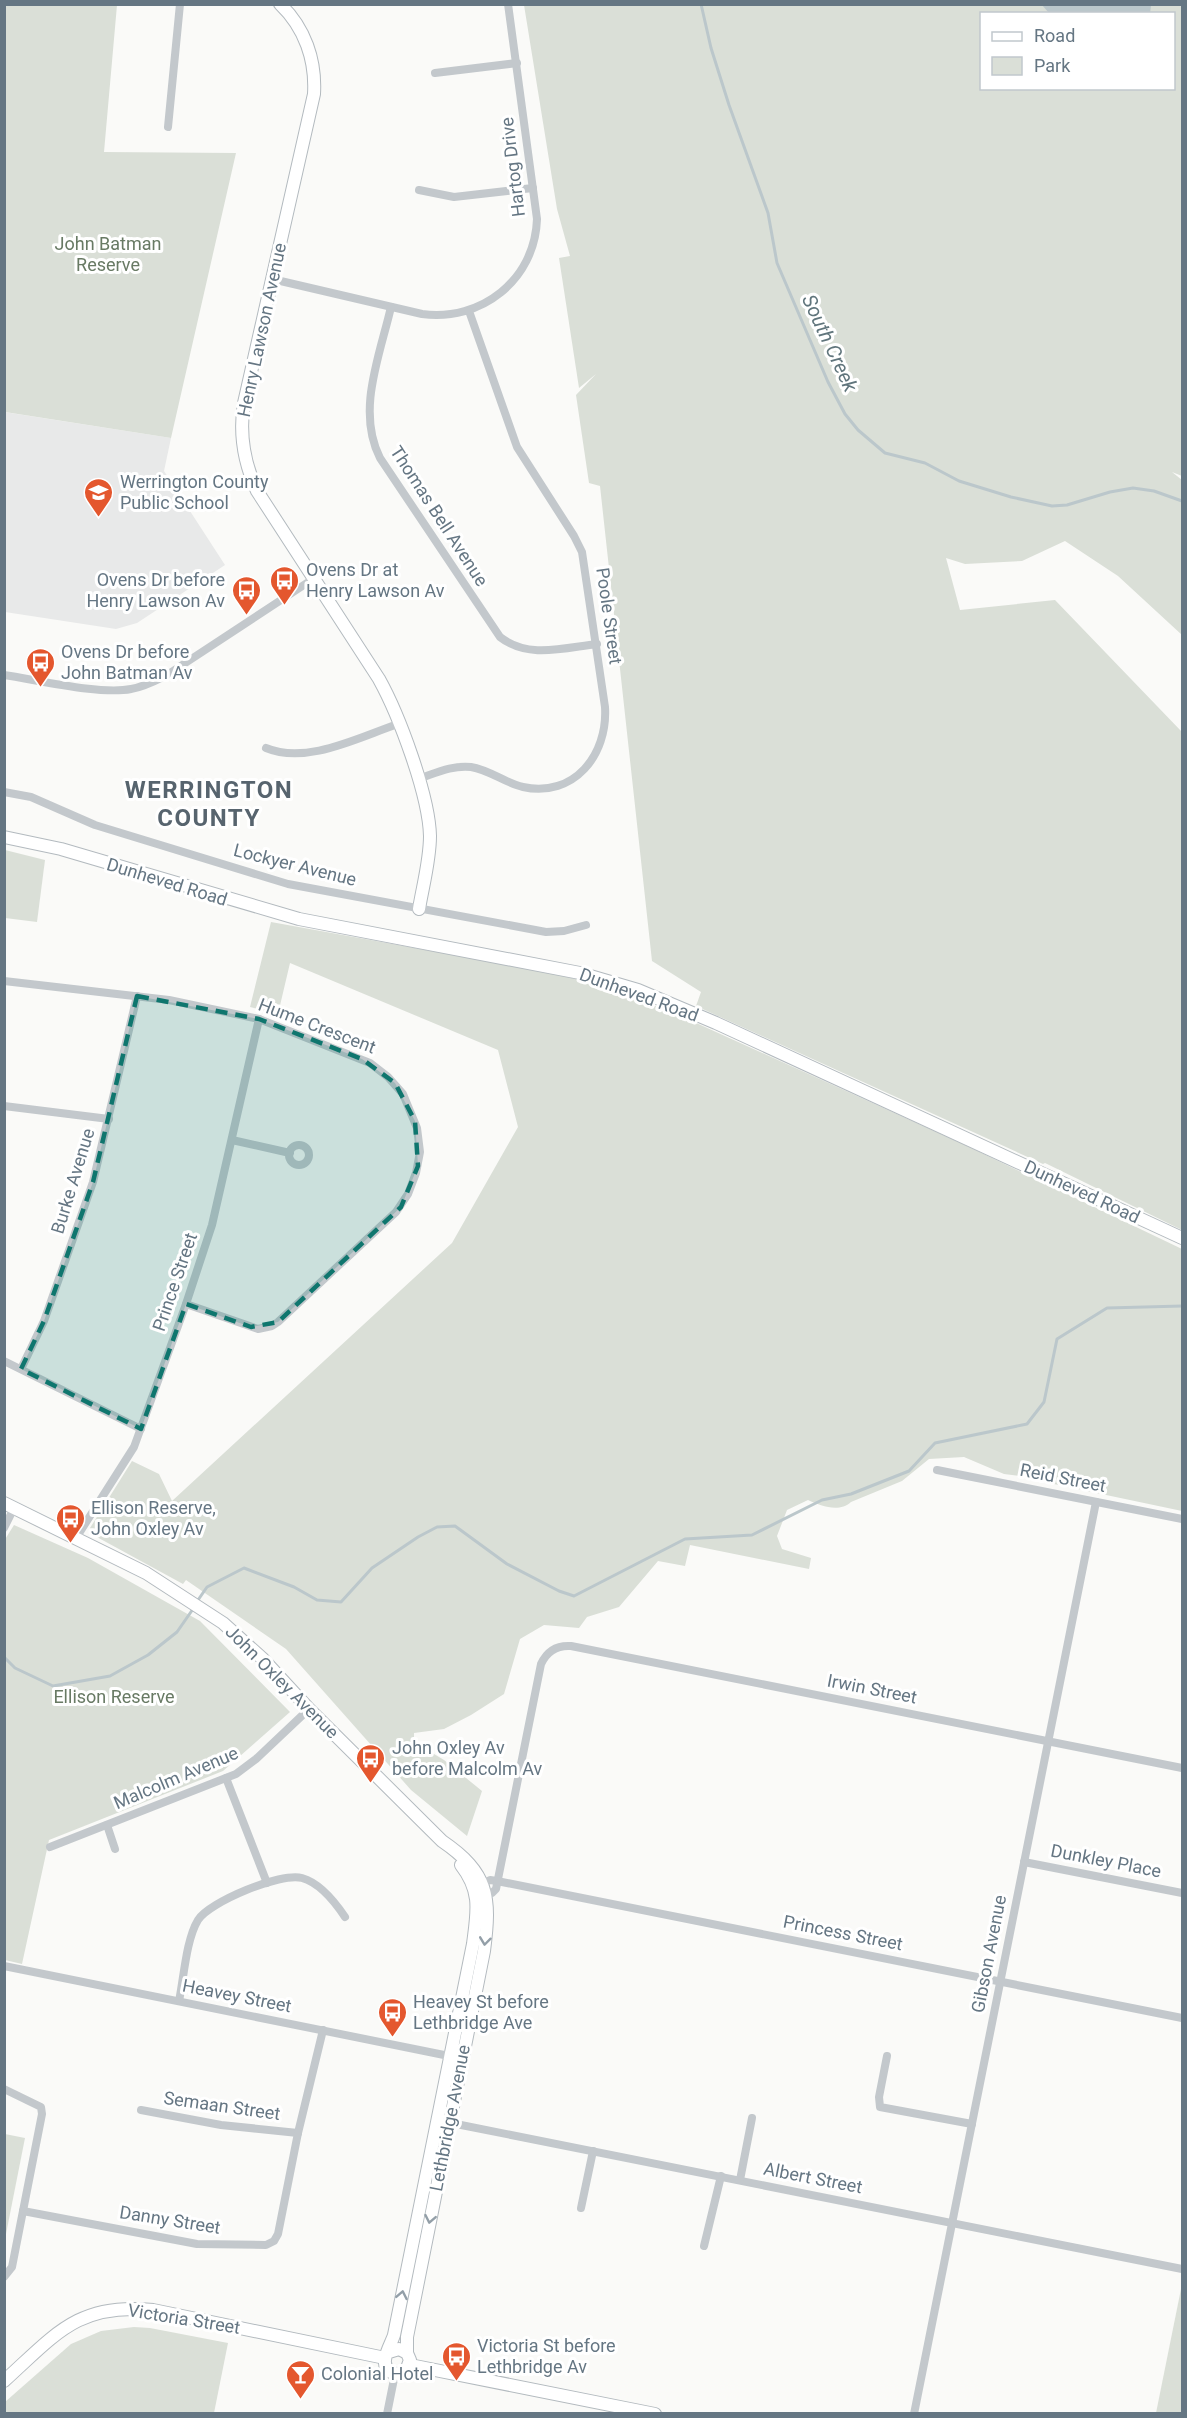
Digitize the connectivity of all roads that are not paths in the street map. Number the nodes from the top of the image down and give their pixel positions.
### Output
1 (180, 4) edge
2 (280, 4) edge
3 (508, 4) edge
4 (517, 63) junction
5 (435, 73) dead end
6 (168, 127) dead end
7 (533, 188) junction
8 (419, 190) dead end
9 (272, 279) junction
10 (391, 307) junction
11 (469, 311) junction
12 (313, 579) junction
13 (597, 644) junction
14 (4, 675) edge
15 (398, 724) junction
16 (266, 748) dead end
17 (418, 779) junction
18 (4, 792) edge
19 (4, 829) edge
20 (4, 837) edge
21 (61, 849) junction
22 (419, 909) junction
23 (586, 925) dead end
24 (4, 981) edge
25 (137, 996) junction
26 (259, 1019) junction
27 (4, 1106) edge
28 (109, 1119) junction
29 (232, 1140) junction
30 (290, 1153) dead end
31 (1182, 1238) edge
32 (186, 1304) junction
33 (4, 1361) edge
34 (21, 1369) junction
35 (141, 1429) junction
36 (937, 1470) dead end
37 (1096, 1502) junction
38 (9, 1506) edge
39 (1182, 1519) edge
40 (4, 1528) edge
41 (76, 1538) junction
42 (309, 1709) junction
43 (1048, 1741) junction
44 (1182, 1768) edge
45 (226, 1778) junction
46 (107, 1826) junction
47 (50, 1847) dead end
48 (115, 1849) dead end
49 (1024, 1862) junction
50 (497, 1881) junction
51 (267, 1884) junction
52 (480, 1891) junction
53 (1182, 1893) edge
54 (345, 1917) dead end
55 (4, 1966) edge
56 (1000, 1981) junction
57 (179, 2001) junction
58 (1182, 2018) edge
59 (323, 2030) junction
60 (449, 2056) junction
61 (887, 2056) dead end
62 (462, 2059) junction
63 (4, 2089) edge
64 (141, 2110) dead end
65 (752, 2118) dead end
66 (443, 2121) junction
67 (972, 2124) junction
68 (298, 2133) junction
69 (593, 2151) junction
70 (721, 2176) junction
71 (740, 2180) junction
72 (581, 2208) dead end
73 (23, 2211) junction
74 (952, 2223) junction
75 (704, 2246) dead end
76 (1182, 2269) edge
77 (4, 2277) edge
78 (387, 2355) junction
79 (408, 2359) junction
80 (395, 2374) junction
81 (4, 2381) edge
82 (387, 2414) edge
83 (655, 2414) edge
84 (914, 2414) edge

1 - 6 street
2 - 9 street, Henry Lawson Avenue
3 - 4 street, Hartog Drive
4 - 5 street
4 - 7 street, Hartog Drive
7 - 8 street
7 - 11 street, Hartog Drive
9 - 10 street, Hartog Drive
9 - 12 street, Henry Lawson Avenue
10 - 11 street, Hartog Drive
10 - 13 street, Thomas Bell Avenue
11 - 13 street, Poole Street
12 - 14 street
12 - 15 street, Henry Lawson Avenue
13 - 17 street, Poole Street
15 - 16 street
15 - 17 street, Henry Lawson Avenue
17 - 22 street, Henry Lawson Avenue
18 - 22 street, Lockyer Avenue
19 - 21 street, Dunheved Road
20 - 21 street, Dunheved Road
21 - 31 street, Dunheved Road
22 - 23 street, Lockyer Avenue
24 - 25 street, Hume Crescent
25 - 26 street, Hume Crescent
25 - 28 street, Burke Avenue
26 - 29 street, Prince Street
26 - 32 street, Hume Crescent
27 - 28 street
28 - 34 street, Burke Avenue
29 - 30 street
29 - 32 street, Prince Street
32 - 35 street, Prince Street
33 - 34 street
34 - 35 street
35 - 41 street, Prince Street
36 - 37 street, Reid Street
37 - 39 street, Reid Street
37 - 43 street, Gibson Avenue
38 - 40 street
38 - 41 street, John Oxley Avenue
41 - 42 street, John Oxley Avenue
42 - 45 street, Malcolm Avenue
42 - 52 street, John Oxley Avenue
43 - 44 street, Irwin Street
43 - 49 street, Gibson Avenue
43 - 50 street, Irwin Street
45 - 46 street, Malcolm Avenue
45 - 51 street
46 - 47 street, Malcolm Avenue
46 - 48 street, Malcolm Avenue
49 - 53 street, Dunkley Place
49 - 56 street, Gibson Avenue
50 - 52 street, Princess Street
50 - 52 street
50 - 56 street, Princess Street
51 - 54 street
51 - 57 street
52 - 60 street, Lethbridge Avenue
52 -> 62 street, Lethbridge Avenue
55 - 57 street, Heavey Street
56 - 58 street, Princess Street
56 - 67 street, Gibson Avenue
57 - 59 street, Heavey Street
59 - 60 street, Heavey Street
59 - 68 street, Danny Street
60 - 62 street, Heavey Street
60 - 66 street, Lethbridge Avenue
61 - 67 street
62 - 66 street, Lethbridge Avenue
63 - 73 street
64 - 68 street, Semaan Street
65 - 71 street
66 - 69 street, Albert Street
78 -> 66 street, Lethbridge Avenue
66 -> 79 street, Lethbridge Avenue
67 - 74 street, Gibson Avenue
68 - 73 street, Danny Street
69 - 70 street, Albert Street
69 - 72 street
70 - 71 street, Albert Street
70 - 75 street
71 - 74 street, Albert Street
73 - 77 street
74 - 76 street, Albert Street
74 - 84 street, Gibson Avenue
78 - 79 street
78 - 80 street
78 - 81 street, Victoria Street
79 - 80 street
79 - 83 street
80 - 82 street

